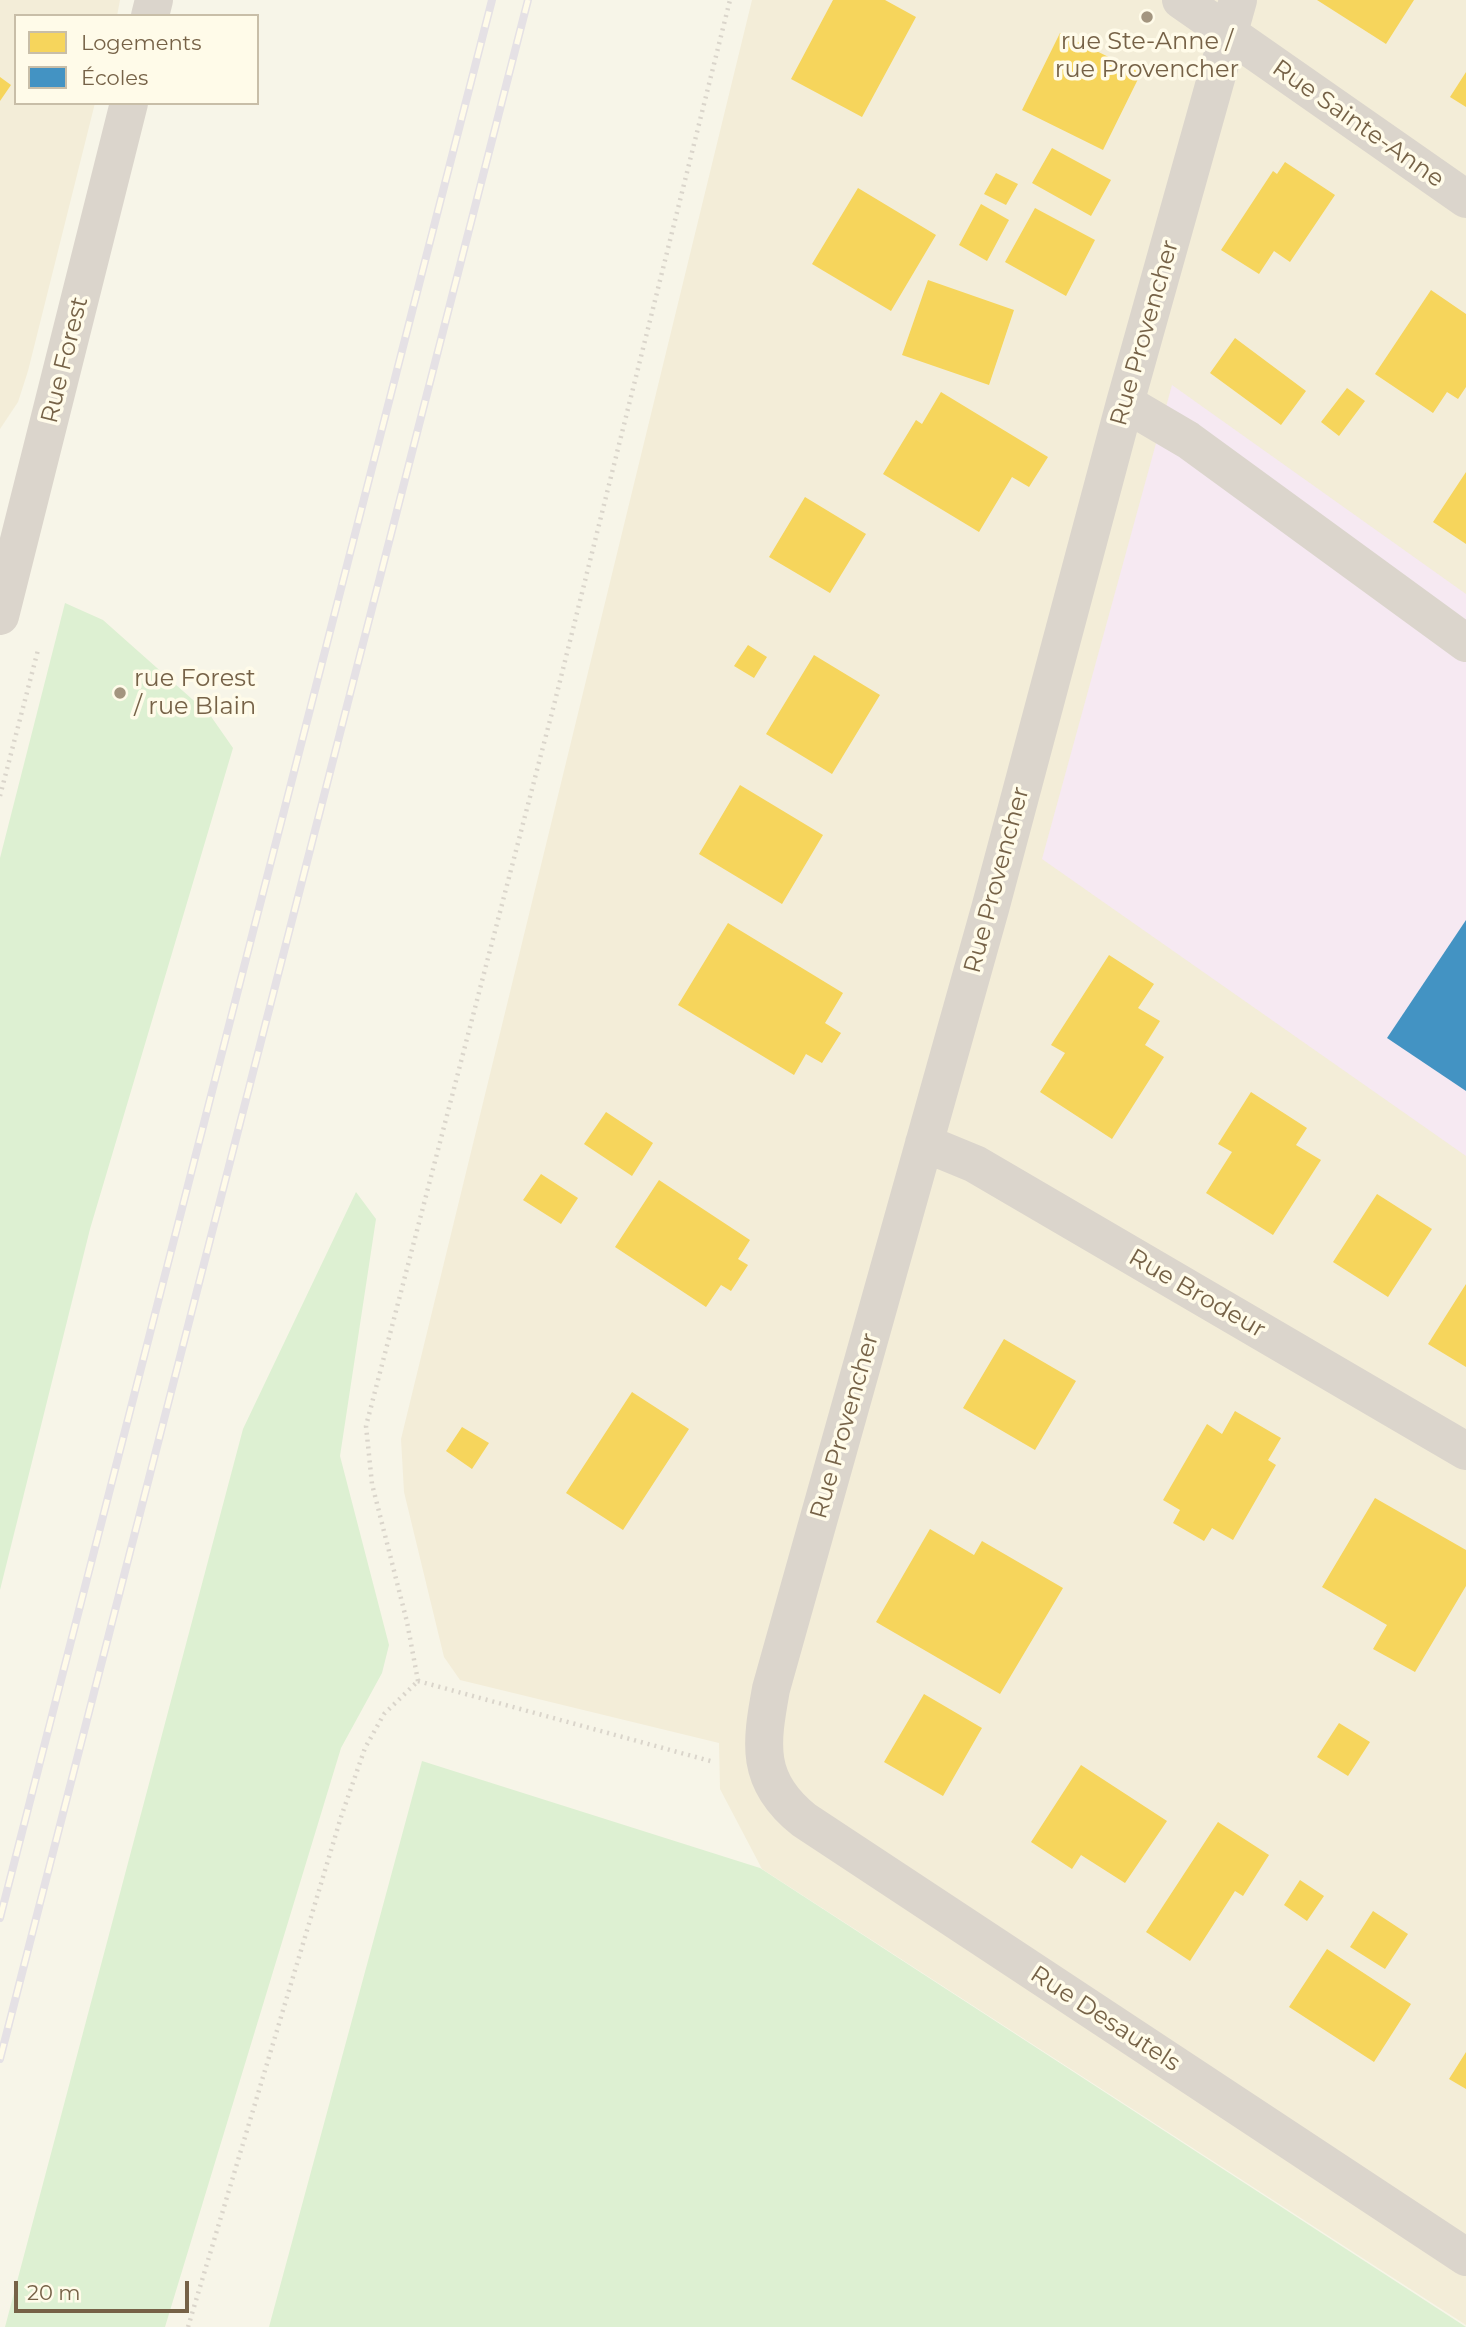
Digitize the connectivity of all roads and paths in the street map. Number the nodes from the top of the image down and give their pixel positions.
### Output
1 (730, 0) edge
2 (1181, 0) edge
3 (1233, 16) edge
4 (128, 105) edge
5 (1466, 199) edge
6 (1125, 403) junction
7 (11, 528) edge
8 (0, 616) edge
9 (42, 639) dead end
10 (1466, 643) edge
11 (0, 796) edge
12 (924, 1143) junction
13 (1466, 1451) edge
14 (418, 1681) junction
15 (764, 1761) joint
16 (715, 1762) dead end
17 (1466, 2257) edge
18 (188, 2327) edge

1 - 14 path
2 - 3 street, Rue Sainte-Anne
3 - 5 street, Rue Sainte-Anne
3 - 6 street, Rue Provencher
4 - 7 street, Rue Forest
6 - 10 street
6 - 12 street, Rue Provencher
7 - 8 street, Rue Forest
9 - 11 path
12 - 13 street, Rue Brodeur
12 - 15 street, Rue Provencher
14 - 16 path
14 - 18 path
15 - 17 street, Rue Desautels

